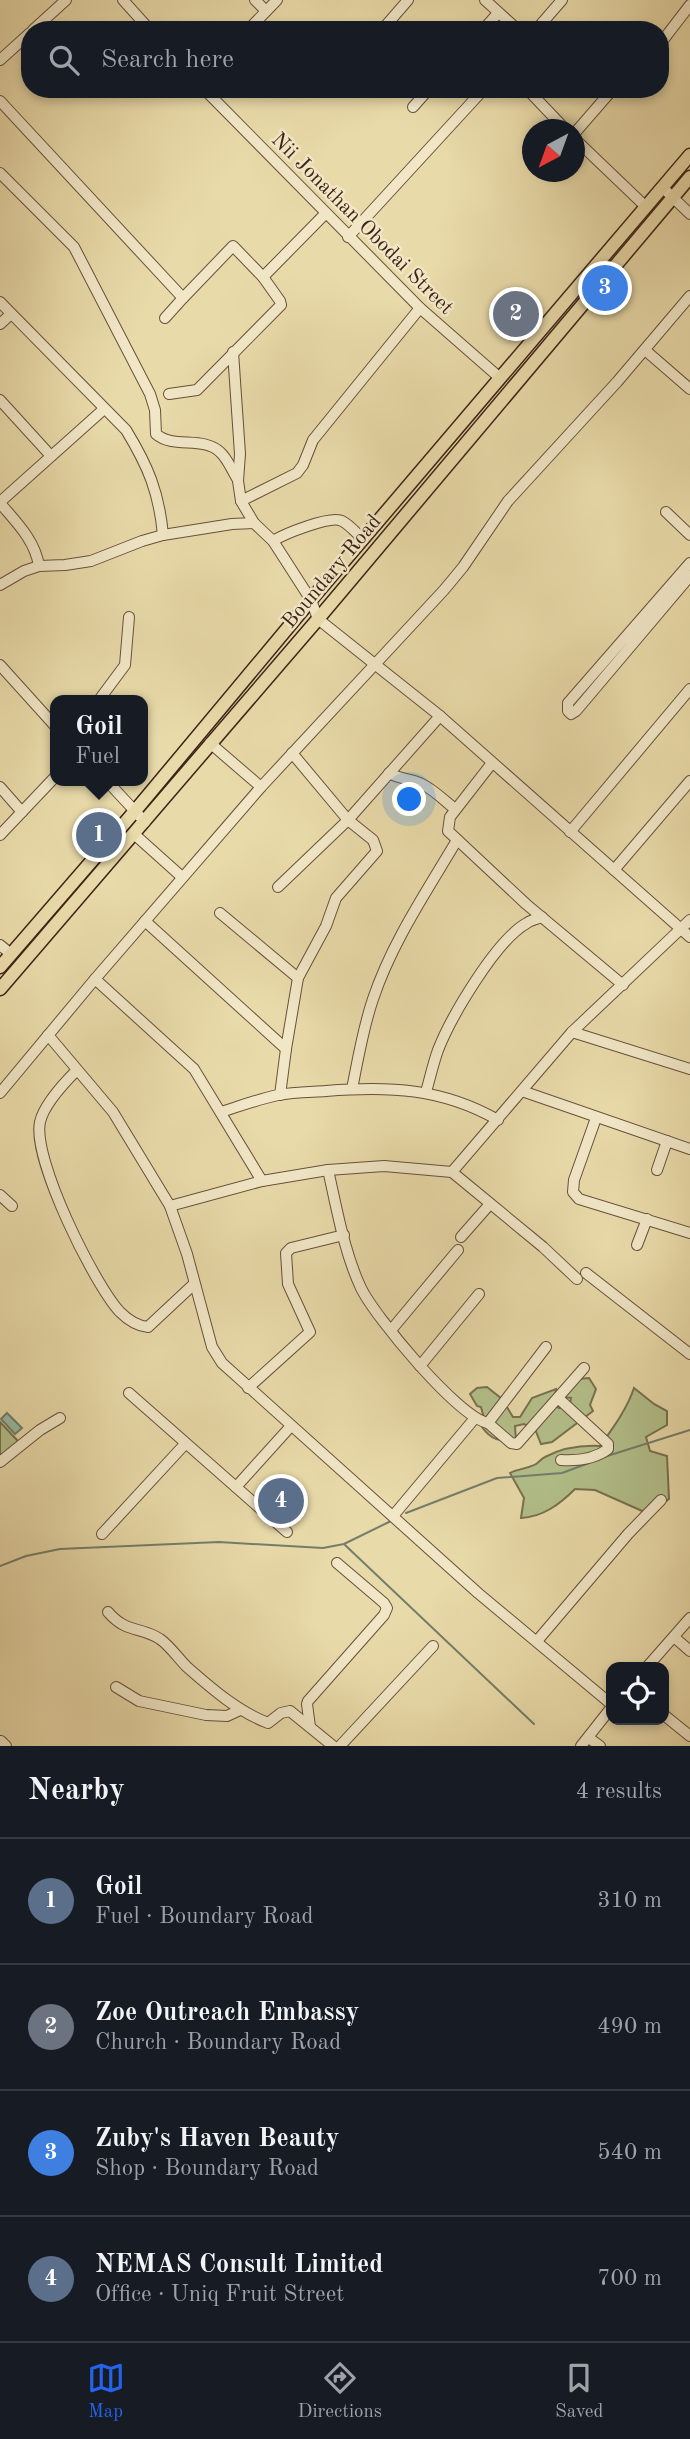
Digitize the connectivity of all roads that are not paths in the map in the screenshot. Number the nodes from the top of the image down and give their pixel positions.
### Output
1 (66, 0) edge
2 (123, 0) edge
3 (255, 0) edge
4 (277, 0) edge
5 (408, 0) edge
6 (486, 0) edge
7 (562, 0) edge
8 (690, 5) edge
9 (266, 11) junction
10 (498, 13) junction
11 (42, 21) edge
12 (142, 21) edge
13 (257, 21) edge
14 (390, 21) edge
15 (491, 21) edge
16 (507, 21) edge
17 (544, 21) edge
18 (669, 32) edge
19 (21, 40) edge
20 (0, 60) edge
21 (213, 98) edge
22 (421, 98) edge
23 (476, 98) edge
24 (536, 98) edge
25 (606, 98) edge
26 (0, 101) edge
27 (413, 107) dead end
28 (556, 119) edge
29 (585, 124) edge
30 (585, 146) edge
31 (690, 155) edge
32 (0, 173) edge
33 (690, 177) edge
34 (662, 187) junction
35 (672, 198) junction
36 (645, 206) junction
37 (325, 214) junction
38 (690, 214) edge
39 (348, 237) junction
40 (263, 276) junction
41 (690, 296) edge
42 (183, 298) junction
43 (0, 302) edge
44 (420, 308) junction
45 (11, 314) junction
46 (164, 318) dead end
47 (0, 324) edge
48 (645, 350) junction
49 (233, 352) junction
50 (500, 378) junction
51 (690, 389) edge
52 (169, 394) dead end
53 (0, 400) edge
54 (104, 409) junction
55 (51, 456) junction
56 (238, 481) junction
57 (242, 501) junction
58 (0, 503) edge
59 (666, 512) dead end
60 (254, 523) junction
61 (163, 535) junction
62 (690, 535) edge
63 (363, 540) junction
64 (273, 541) junction
65 (690, 563) edge
66 (39, 566) junction
67 (690, 576) edge
68 (0, 585) edge
69 (311, 600) junction
70 (129, 617) dead end
71 (318, 619) junction
72 (0, 665) edge
73 (374, 665) junction
74 (690, 689) edge
75 (103, 695) edge
76 (440, 716) junction
77 (50, 720) edge
78 (210, 743) junction
79 (292, 753) junction
80 (492, 763) junction
81 (389, 773) junction
82 (690, 781) edge
83 (50, 782) edge
84 (112, 786) edge
85 (0, 787) edge
86 (261, 787) junction
87 (455, 809) junction
88 (135, 811) junction
89 (22, 812) junction
90 (348, 820) junction
91 (145, 822) junction
92 (570, 832) junction
93 (134, 834) junction
94 (0, 835) edge
95 (457, 840) junction
96 (614, 870) junction
97 (182, 877) junction
98 (278, 887) dead end
99 (526, 904) junction
100 (220, 913) dead end
101 (542, 917) junction
102 (690, 920) edge
103 (145, 921) junction
104 (527, 922) junction
105 (681, 929) junction
106 (690, 937) edge
107 (0, 945) edge
108 (11, 954) junction
109 (0, 967) edge
110 (298, 978) junction
111 (95, 979) junction
112 (623, 985) junction
113 (0, 989) edge
114 (572, 1032) junction
115 (48, 1035) junction
116 (286, 1049) junction
117 (690, 1069) edge
118 (77, 1070) junction
119 (352, 1089) junction
120 (522, 1091) junction
121 (426, 1092) junction
122 (0, 1094) edge
123 (280, 1095) junction
124 (221, 1112) junction
125 (596, 1118) junction
126 (498, 1120) junction
127 (667, 1141) junction
128 (690, 1149) edge
129 (328, 1170) junction
130 (657, 1170) dead end
131 (452, 1172) junction
132 (262, 1181) junction
133 (0, 1195) edge
134 (490, 1204) junction
135 (12, 1206) dead end
136 (170, 1206) junction
137 (647, 1219) junction
138 (690, 1233) edge
139 (344, 1235) junction
140 (461, 1237) dead end
141 (637, 1245) dead end
142 (458, 1250) dead end
143 (194, 1284) junction
144 (479, 1294) dead end
145 (391, 1329) junction
146 (690, 1339) edge
147 (546, 1347) dead end
148 (688, 1352) edge
149 (420, 1366) junction
150 (583, 1368) dead end
151 (248, 1388) junction
152 (129, 1393) dead end
153 (558, 1398) junction
154 (60, 1418) dead end
155 (475, 1419) junction
156 (488, 1423) junction
157 (291, 1426) junction
158 (185, 1444) junction
159 (561, 1460) dead end
160 (0, 1462) edge
161 (236, 1487) junction
162 (661, 1500) dead end
163 (393, 1516) junction
164 (287, 1532) dead end
165 (102, 1534) dead end
166 (337, 1563) dead end
167 (108, 1612) dead end
168 (690, 1618) edge
169 (674, 1637) junction
170 (537, 1641) junction
171 (433, 1646) dead end
172 (690, 1651) edge
173 (652, 1662) edge
174 (116, 1686) dead end
175 (606, 1702) edge
176 (240, 1710) junction
177 (606, 1713) edge
178 (669, 1719) edge
179 (310, 1727) junction
180 (690, 1736) edge
181 (589, 1738) junction
182 (1, 1741) edge
183 (6, 1746) edge
184 (333, 1746) edge
185 (340, 1746) edge
186 (581, 1746) edge
187 (600, 1746) edge

1 - 11 street
2 - 12 street
3 - 9 street
4 - 9 street
5 - 14 street
6 - 10 street
7 - 17 street
8 - 18 street
9 - 13 street
10 - 15 street
10 - 16 street
19 - 20 street
21 - 37 street, Nii Jonathan Obodai Street
22 - 27 street
23 - 39 street
24 - 28 street
25 - 29 street
26 - 42 street
30 - 36 street
31 - 34 main road, Boundary Road
32 - 56 street
33 - 35 main road, Boundary Road
34 - 35 street
34 - 36 main road, Boundary Road
35 - 38 street
35 - 71 main road, Boundary Road
36 - 50 main road, Boundary Road
37 - 39 street, Nii Jonathan Obodai Street
37 - 40 street
39 - 44 street, Nii Jonathan Obodai Street
40 - 42 street
40 - 49 street
41 - 48 street
42 - 46 street
43 - 45 street
44 - 50 street, Nii Jonathan Obodai Street
44 - 57 street
45 - 47 street
45 - 54 street
48 - 51 street
48 - 73 street
49 - 52 street
49 - 56 street
50 - 63 main road, Boundary Road
53 - 55 street
54 - 55 street
54 - 61 street
55 - 58 street
56 - 57 street
57 - 60 street
58 - 66 street
59 - 62 street
60 - 61 street
60 - 64 street
61 - 66 street
63 - 64 street
63 - 69 main road, Boundary Road
64 - 69 street
65 - 67 street
66 - 68 street
69 - 71 street
69 - 88 main road, Boundary Road
70 - 75 street
71 - 73 street
71 - 78 main road, Boundary Road
72 - 77 street
73 - 76 street
73 - 79 street
74 - 92 street
76 - 80 street
76 - 81 street
78 - 86 street
78 - 91 main road, Boundary Road
79 - 86 street
79 - 90 street
80 - 87 street
80 - 92 street
81 - 87 street
81 - 90 street
82 - 96 street
83 - 89 street
84 - 88 street
85 - 89 street
86 - 97 street
87 - 95 street
88 - 91 street
88 - 108 main road, Boundary Road
89 - 94 street
90 - 98 street
90 - 110 street
91 - 93 main road, Boundary Road
92 - 96 street
93 - 97 street
93 - 113 main road, Boundary Road
95 - 99 street
95 - 119 street
96 - 105 street
97 - 103 street
99 - 101 street
99 - 104 street
100 - 110 street
101 - 104 street
101 - 112 street
102 - 105 street
103 - 111 street
103 - 116 street
104 - 121 street
105 - 106 street
105 - 112 street
107 - 108 street
108 - 109 main road, Boundary Road
110 - 116 street
111 - 115 street
111 - 124 street
112 - 114 street
114 - 117 street
114 - 120 street
115 - 118 street
115 - 122 street
116 - 123 street
118 - 136 street
118 - 143 street
119 - 121 street
119 - 123 street
120 - 125 street
120 - 126 street
121 - 126 street
123 - 124 street
124 - 132 street
125 - 127 street
125 - 137 street
126 - 131 street
127 - 128 street
127 - 130 street
129 - 131 street
129 - 132 street
129 - 139 street
131 - 134 street
132 - 136 street
133 - 135 street
134 - 140 street
134 - 148 street
136 - 143 street
137 - 138 street
137 - 141 street
139 - 145 street
139 - 151 street
142 - 145 street
143 - 151 street
144 - 149 street
145 - 149 street
146 - 148 street
147 - 156 street
149 - 155 street
150 - 153 street
151 - 157 street
152 - 158 street
153 - 156 street
153 - 159 street
154 - 160 street
155 - 156 street
155 - 163 street
157 - 161 street
157 - 163 street
158 - 161 street
158 - 165 street
161 - 164 street
162 - 170 street
163 - 170 street
166 - 179 street
167 - 176 street
168 - 169 street
169 - 172 street
169 - 173 street
170 - 175 street
171 - 185 street
174 - 176 street
176 - 179 street
177 - 181 street
178 - 180 street
179 - 184 street
181 - 186 street
181 - 187 street
182 - 183 street

